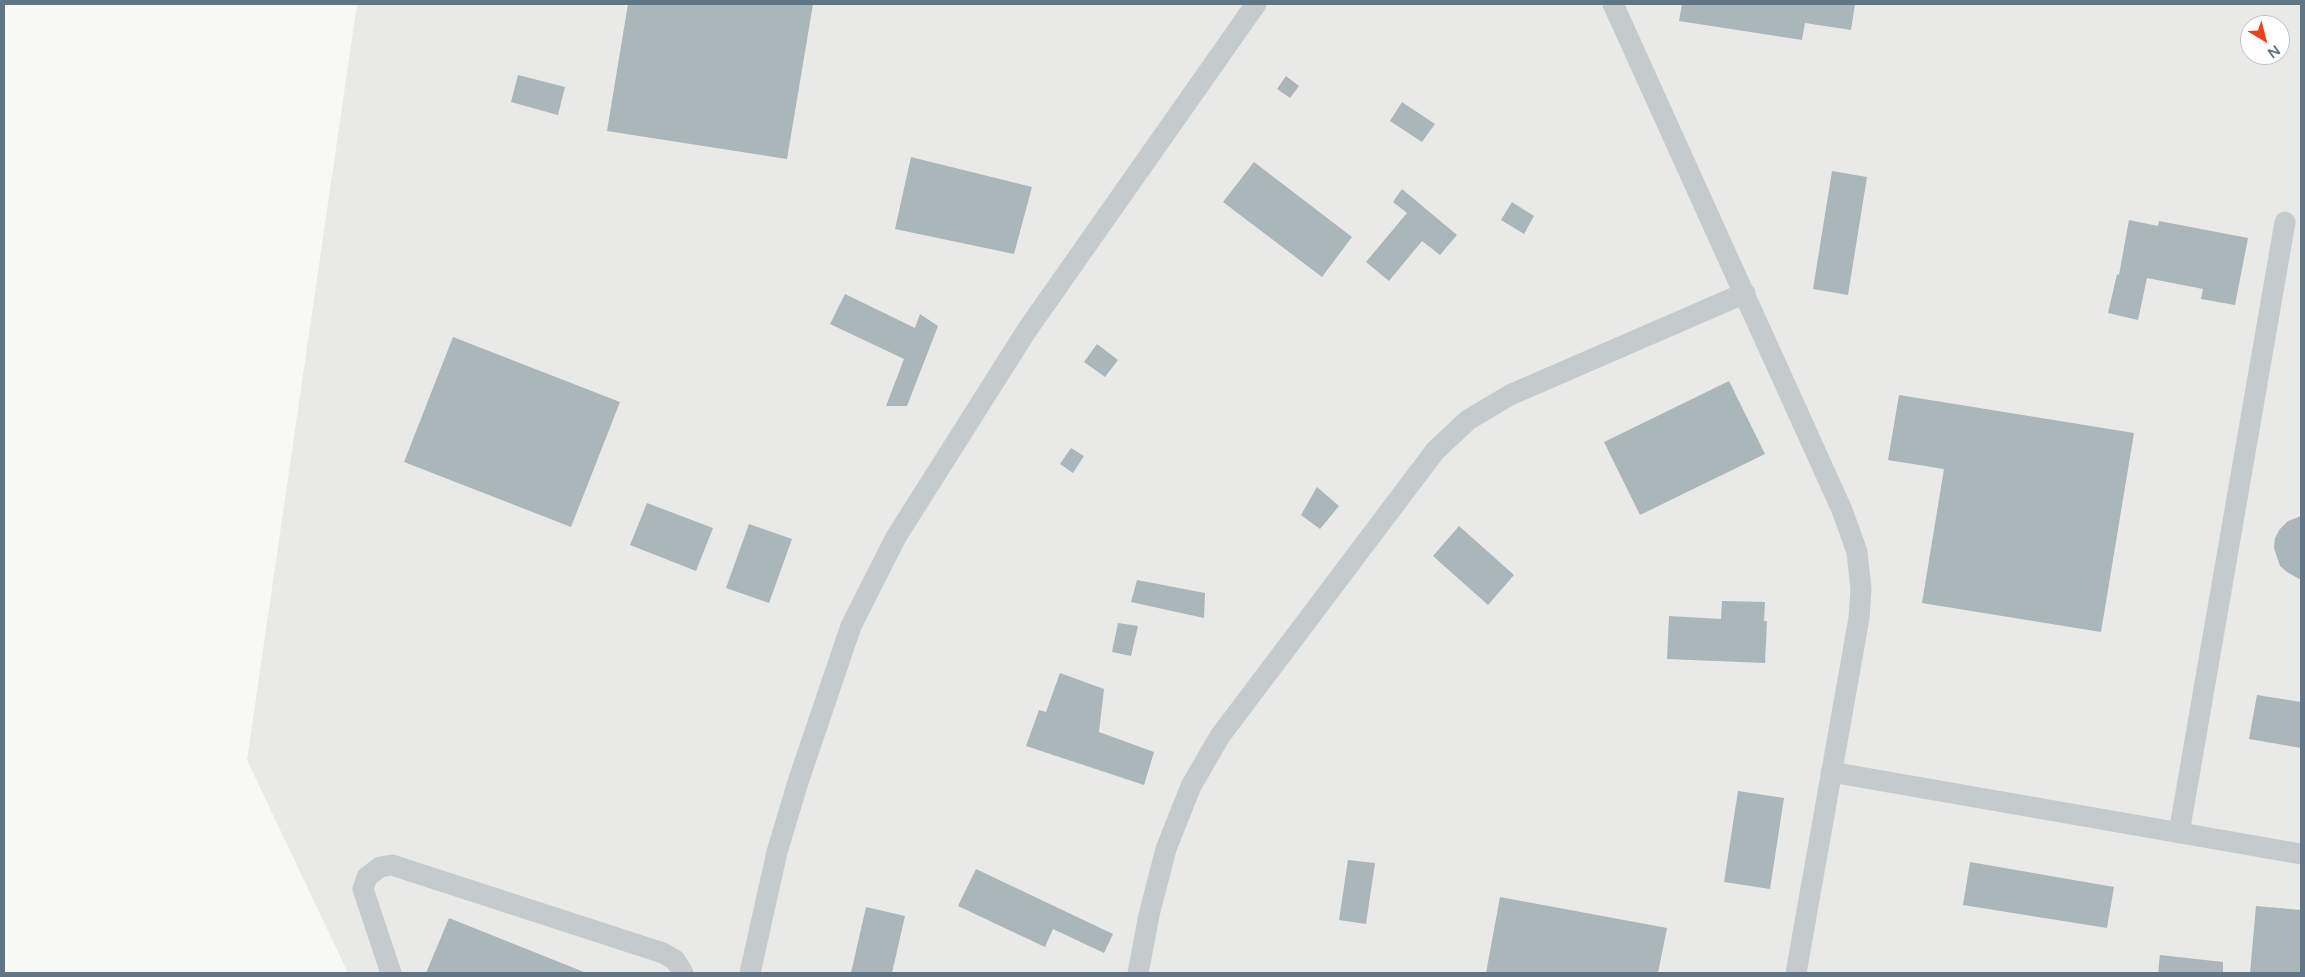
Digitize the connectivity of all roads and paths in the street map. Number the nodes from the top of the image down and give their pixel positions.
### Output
1 (1256, 4) edge
2 (1614, 4) edge
3 (2285, 222) dead end
4 (1745, 293) junction
5 (1831, 772) junction
6 (2179, 833) junction
7 (2301, 854) edge
8 (391, 973) edge
9 (683, 973) edge
10 (750, 973) edge
11 (1138, 973) edge
12 (1796, 973) edge

1 - 10 street
2 - 4 street
3 - 6 street
4 - 5 street
4 - 11 street
5 - 6 street
5 - 12 street
6 - 7 street
8 - 9 street

